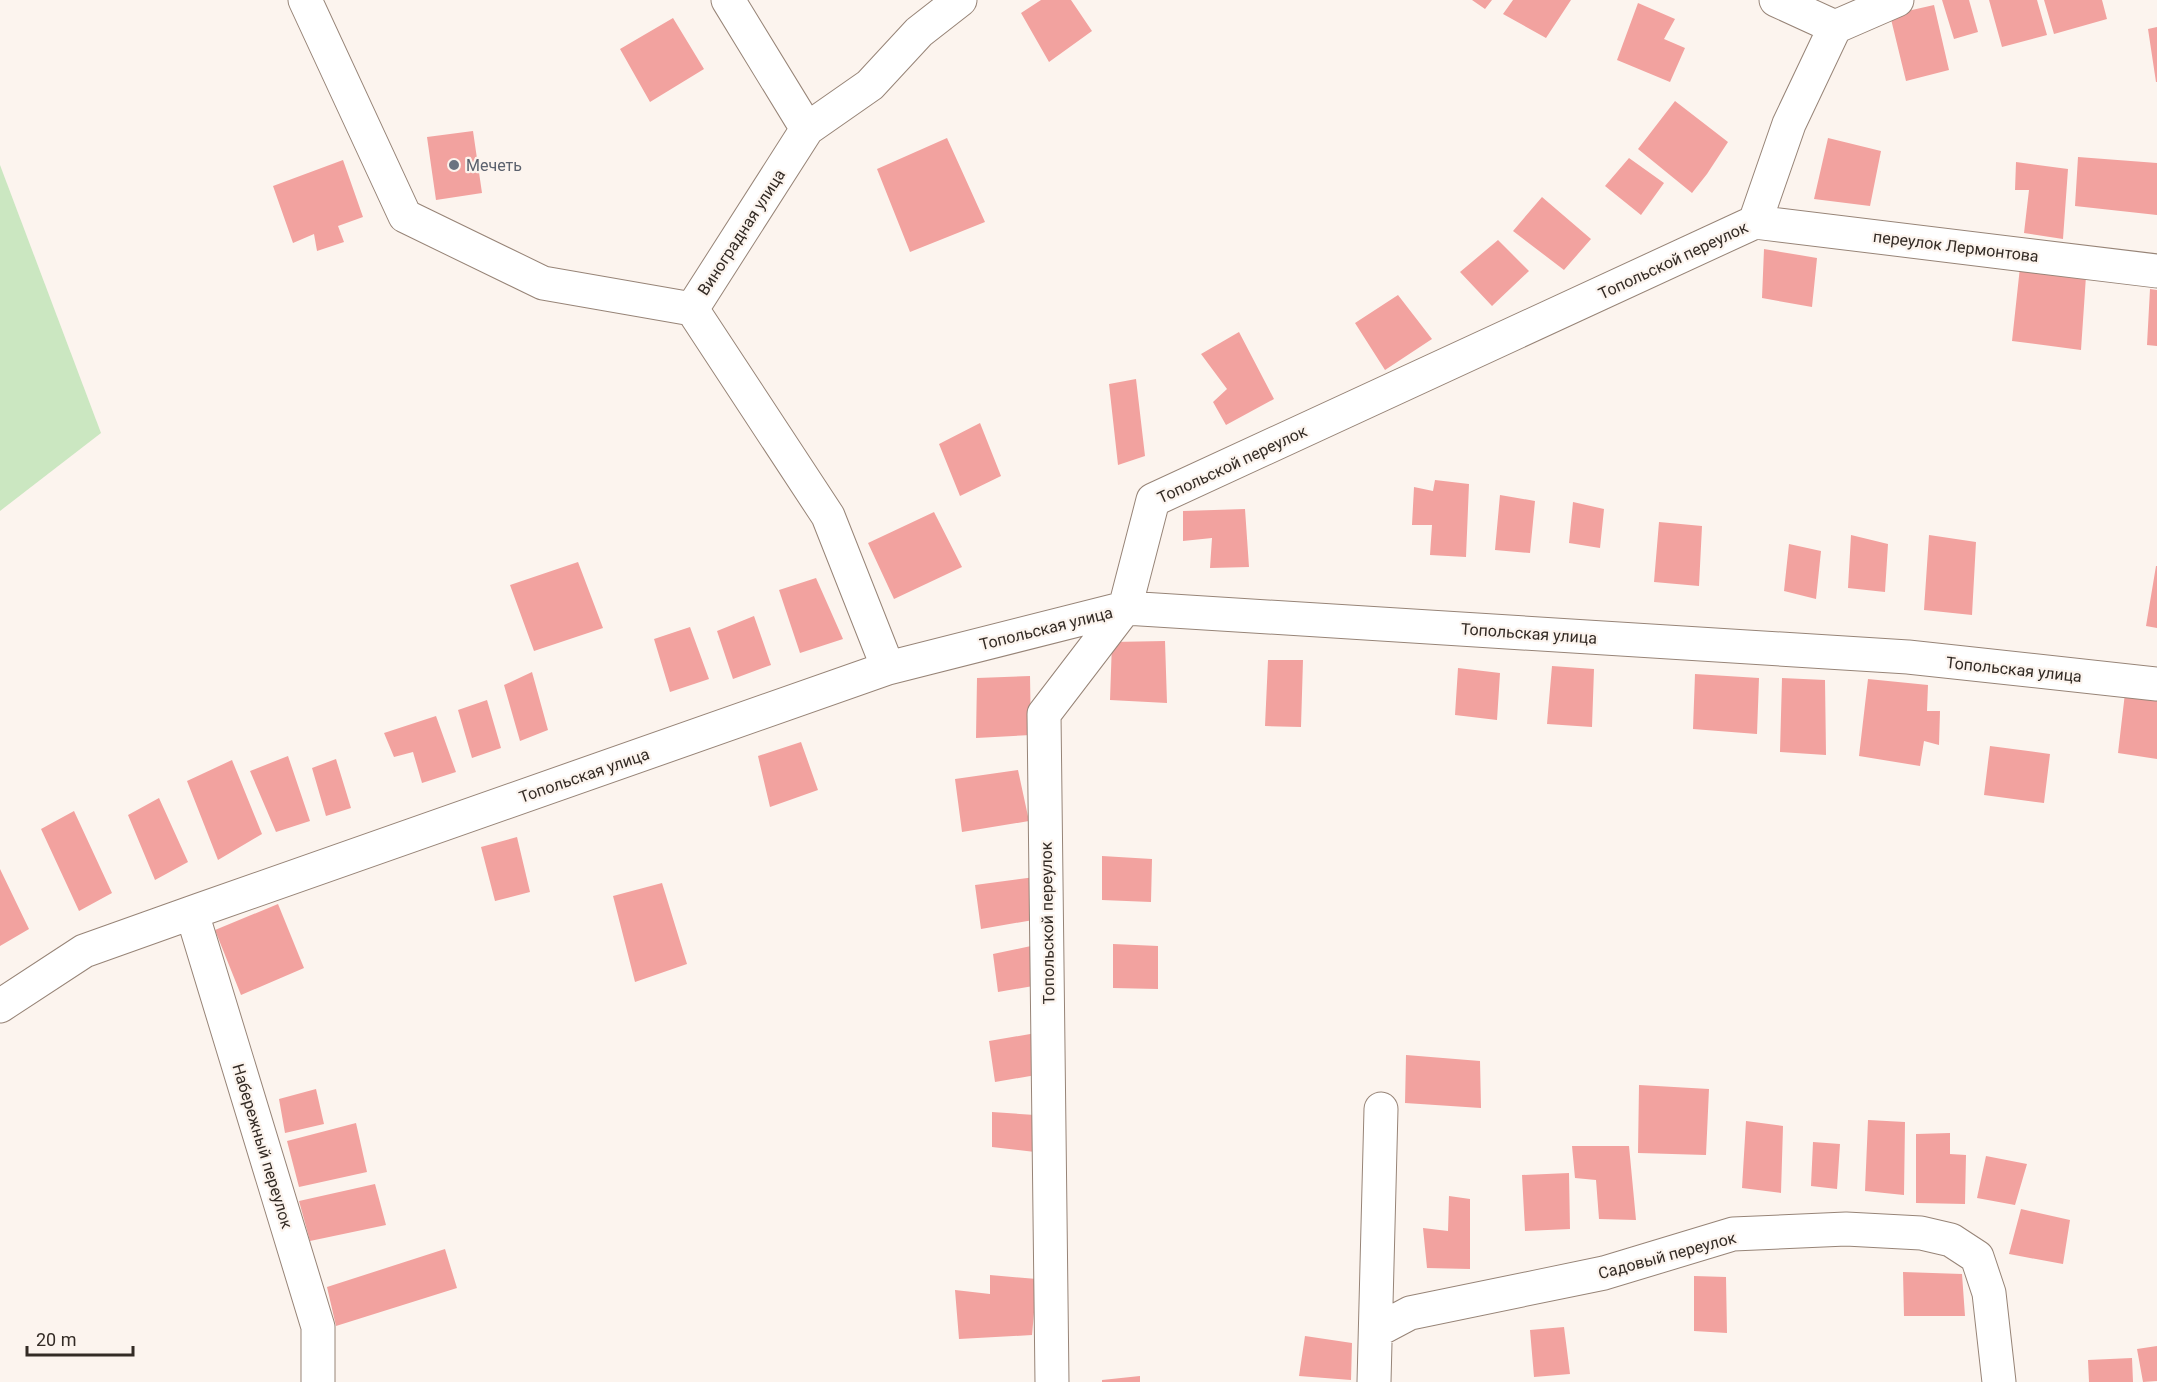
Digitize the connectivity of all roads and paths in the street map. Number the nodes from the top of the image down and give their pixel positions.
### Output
1 (305, 0) edge
2 (728, 0) edge
3 (960, 0) edge
4 (1776, 0) edge
5 (1897, 0) edge
6 (1834, 27) junction
7 (807, 129) junction
8 (1755, 222) junction
9 (2157, 271) edge
10 (692, 309) junction
11 (1125, 608) junction
12 (888, 668) junction
13 (2157, 684) edge
14 (192, 913) junction
15 (0, 1006) edge
16 (1381, 1109) dead end
17 (1376, 1331) junction
18 (318, 1382) edge
19 (1052, 1382) edge
20 (1374, 1382) edge
21 (1999, 1382) edge

1 - 10 street, Виноградная улица
2 - 7 street
3 - 7 street
4 - 6 street
5 - 6 street
6 - 8 street, Топольской переулок
7 - 10 street, Виноградная улица
8 - 9 street, переулок Лермонтова
8 - 11 street, Топольской переулок
10 - 12 street
11 - 12 street, Топольская улица
11 - 13 street, Топольская улица
11 - 19 street, Топольской переулок
12 - 14 street, Топольская улица
14 - 15 street, Топольская улица
14 - 18 street, Набережный переулок
16 - 17 street
17 - 20 street
17 - 21 street, Садовый переулок

